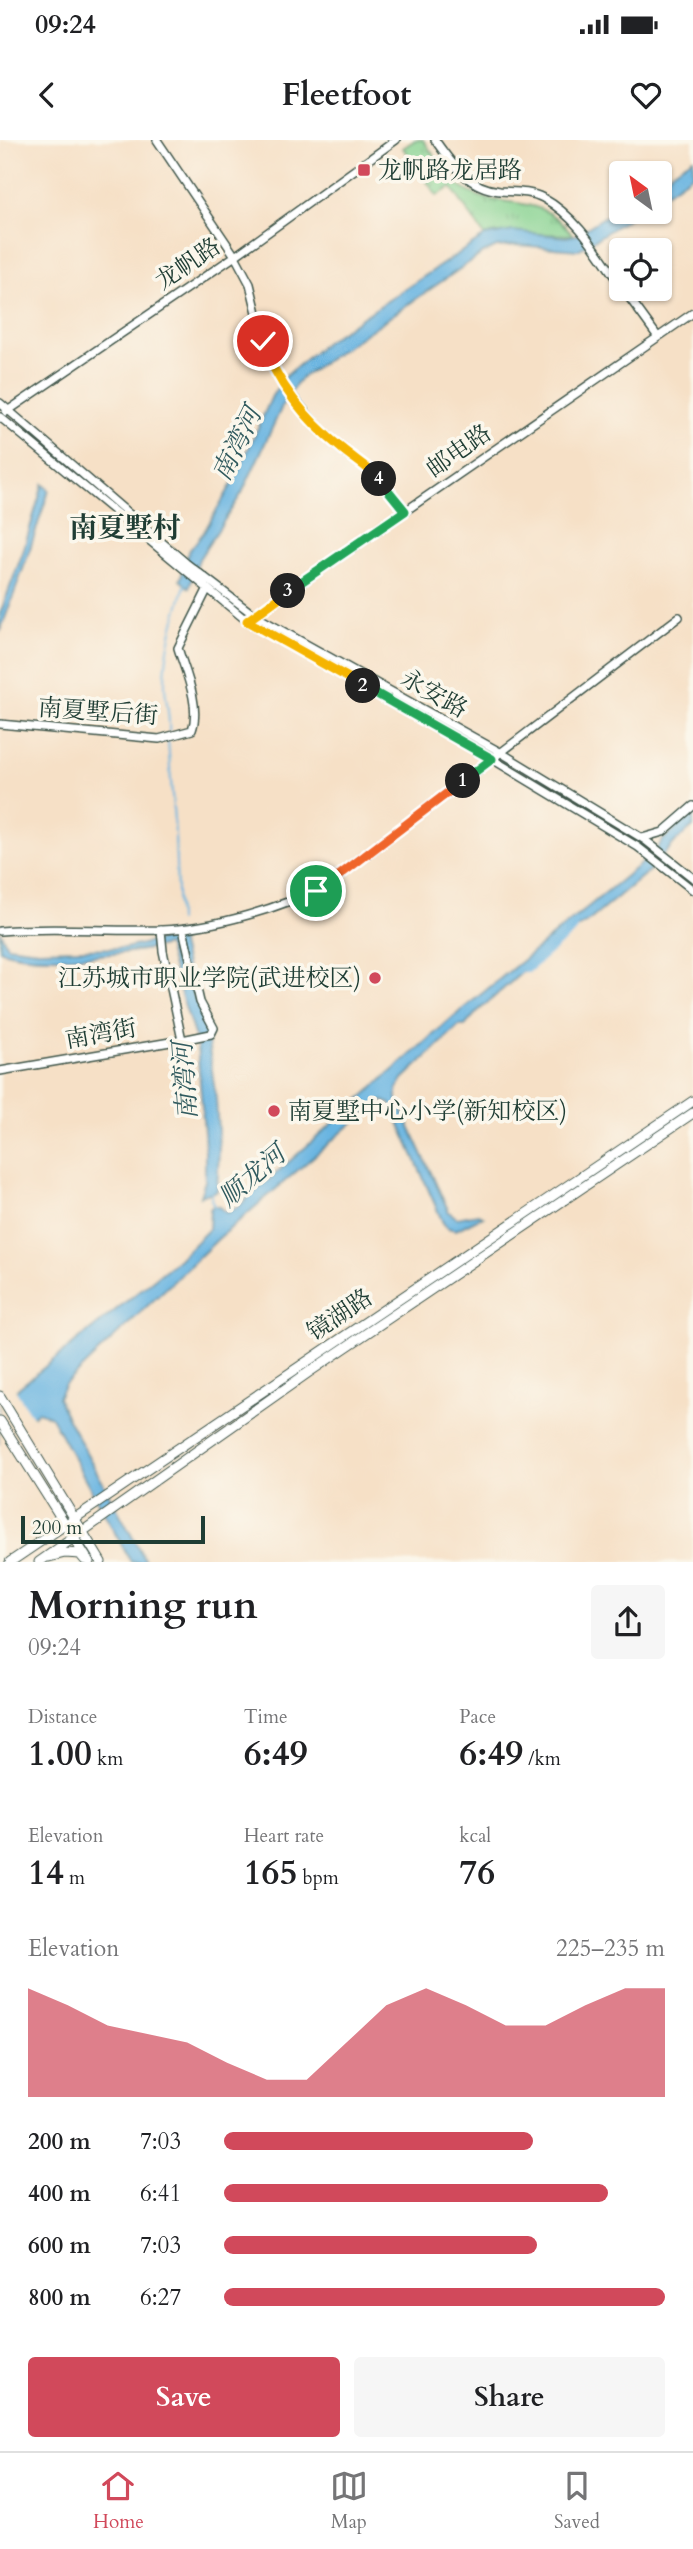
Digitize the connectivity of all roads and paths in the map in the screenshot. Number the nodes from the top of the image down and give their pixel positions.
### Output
1 (157, 140) edge
2 (396, 140) edge
3 (435, 140) edge
4 (235, 256) junction
5 (609, 270) edge
6 (632, 301) edge
7 (693, 313) edge
8 (658, 337) junction
9 (0, 403) edge
10 (8, 411) junction
11 (0, 418) edge
12 (405, 511) junction
13 (185, 566) junction
14 (201, 579) junction
15 (207, 590) junction
16 (680, 617) dead end
17 (251, 618) junction
18 (0, 724) edge
19 (500, 752) junction
20 (492, 759) junction
21 (693, 806) edge
22 (643, 839) junction
23 (693, 878) edge
24 (693, 890) edge
25 (183, 929) junction
26 (0, 931) edge
27 (161, 933) junction
28 (182, 1040) junction
29 (0, 1071) edge
30 (693, 1101) edge
31 (693, 1113) edge
32 (0, 1396) edge
33 (0, 1421) edge
34 (75, 1517) junction
35 (65, 1524) junction
36 (83, 1531) junction
37 (74, 1537) junction
38 (42, 1560) edge
39 (10, 1562) edge
40 (88, 1562) edge
41 (101, 1562) edge

1 - 4 street
2 - 4 street, 龙帆路
3 - 5 street
4 - 10 street, 龙帆路
4 - 12 street
6 - 8 street
7 - 8 street, 邮电路
8 - 12 street, 邮电路
9 - 10 street, 永安路
10 - 11 street, 龙帆路
10 - 13 street, 永安路
11 - 13 street, 永安路
12 - 17 street, 邮电路
13 - 14 street, 永安路
14 - 15 street, 永安路
14 - 17 street, 永安路
15 - 17 street, 永安路
15 - 18 street, 南夏墅后街
16 - 19 street
17 - 19 street, 永安路
17 - 20 street, 永安路
19 - 20 street
19 - 22 street, 永安路
20 - 24 street, 永安路
20 - 25 street
21 - 22 street
22 - 23 street, 永安路
25 - 27 street
25 - 28 street, 南湾街
26 - 27 street
27 - 28 street
28 - 29 street, 南湾街
30 - 34 main road, 镜湖路
31 - 36 main road, 镜湖路
32 - 34 main road
33 - 35 main road
34 - 35 main road, 镜湖路
34 - 36 main road
35 - 37 main road
35 - 39 main road, 镜湖路
36 - 37 main road, 镜湖路
36 - 41 main road
37 - 38 main road, 镜湖路
37 - 40 main road
38 - 40 main road

